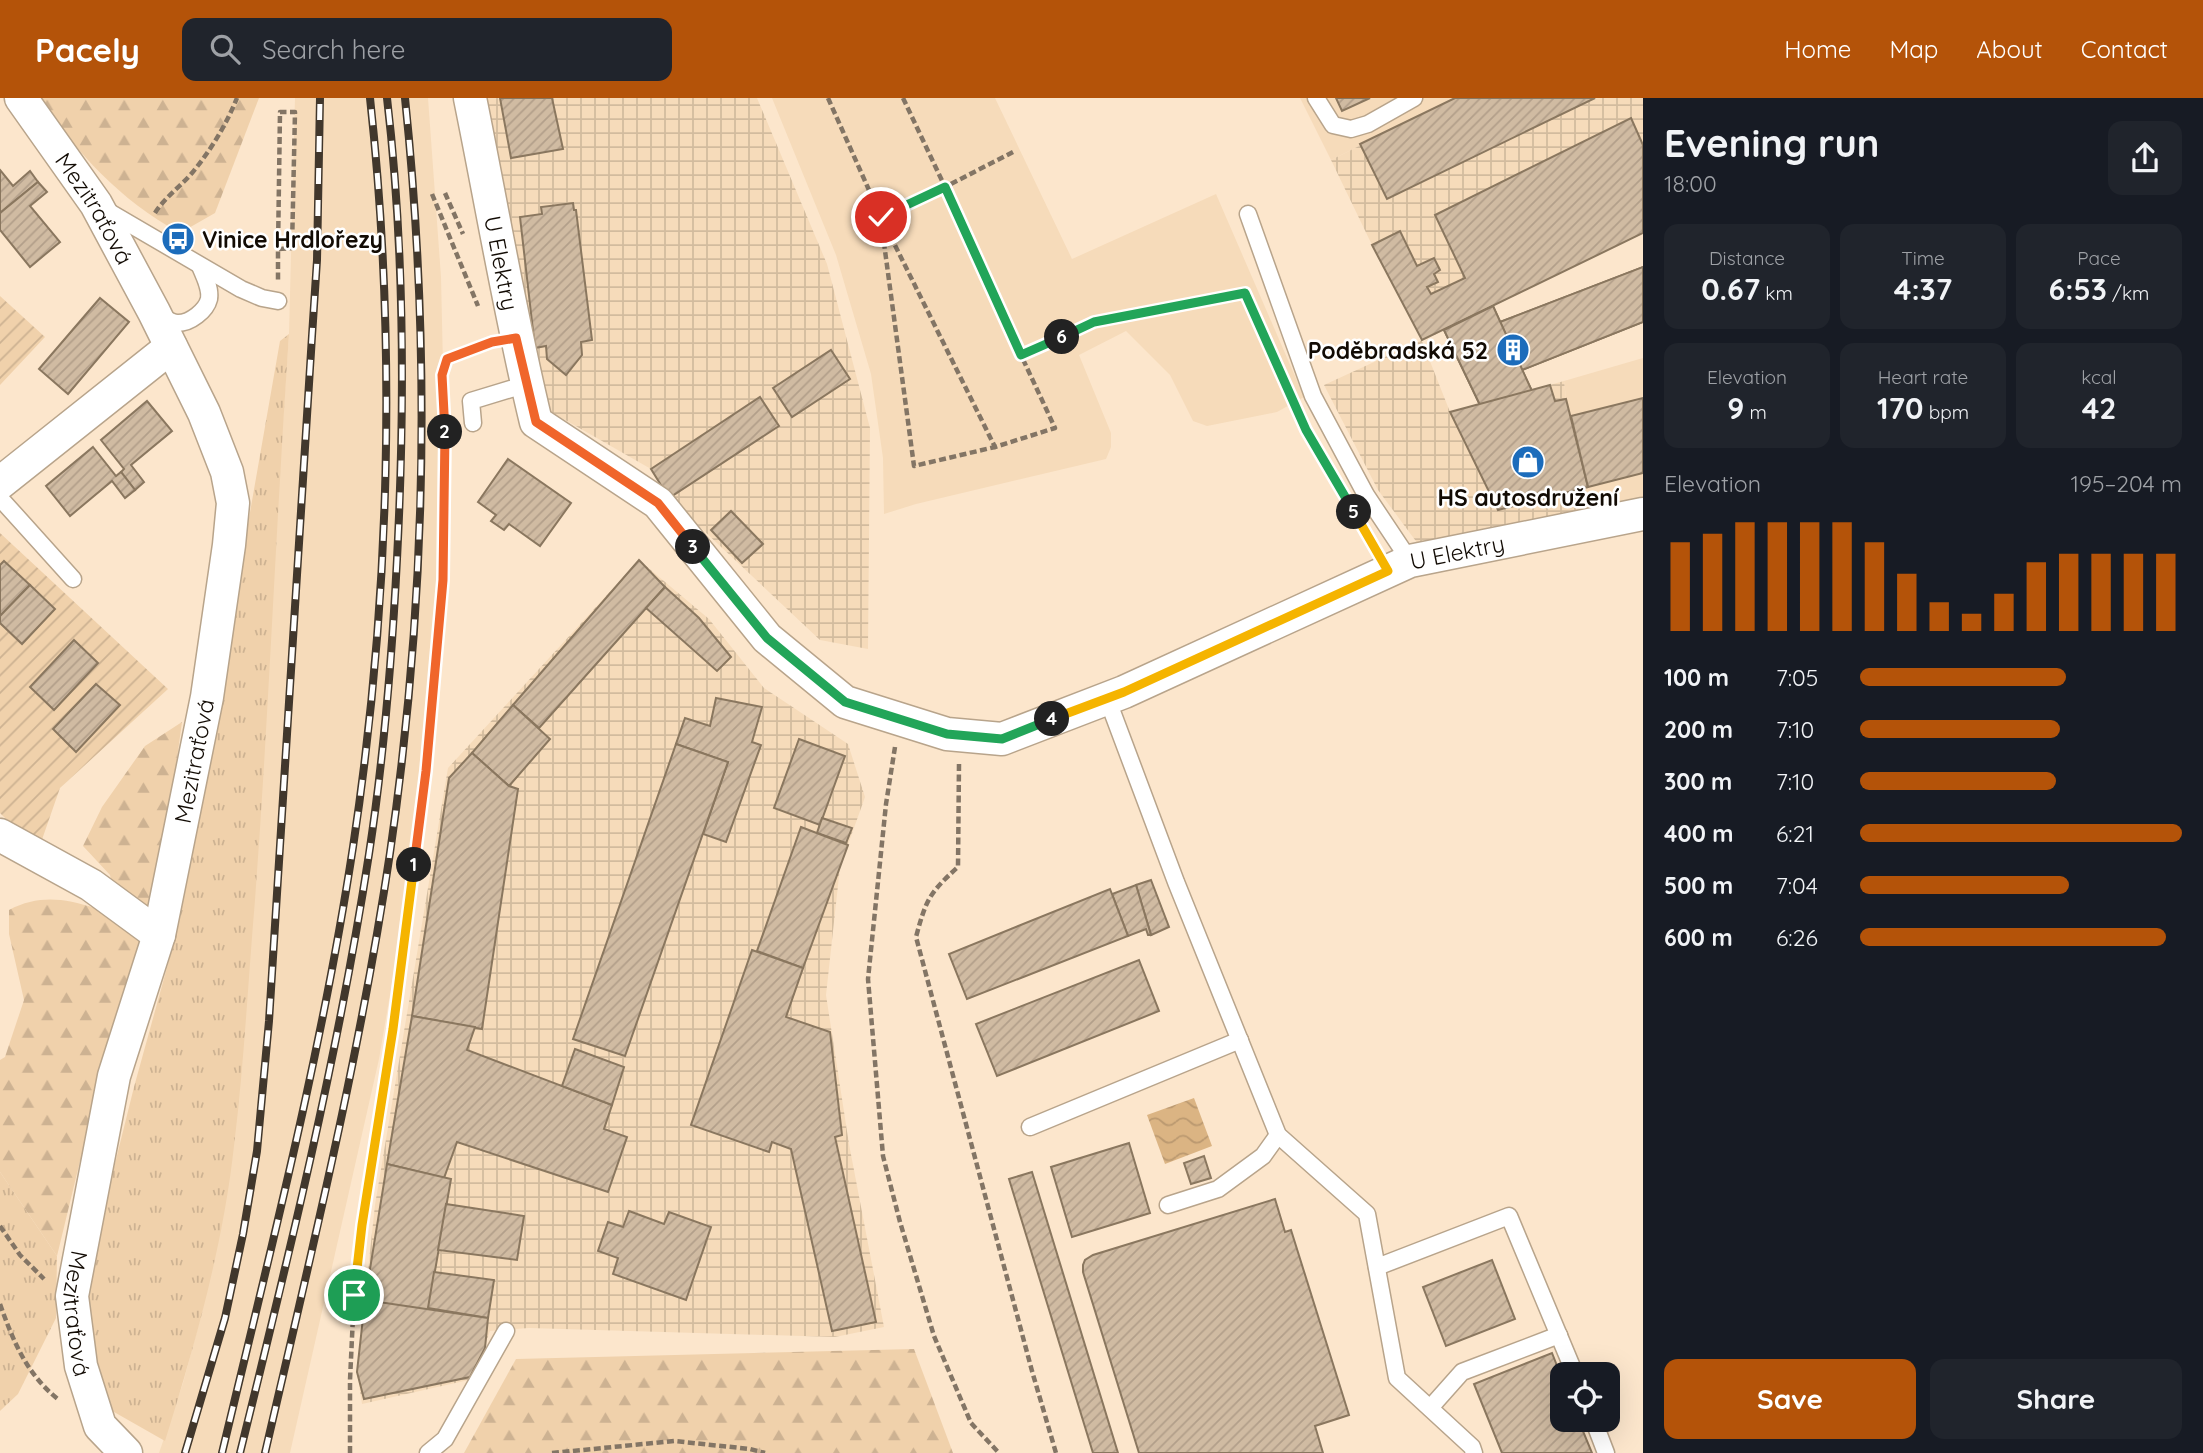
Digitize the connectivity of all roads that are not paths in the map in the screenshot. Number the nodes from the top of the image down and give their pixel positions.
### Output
1 (21, 98) edge
2 (470, 98) edge
3 (1316, 98) edge
4 (1414, 98) edge
5 (96, 204) junction
6 (1248, 214) dead end
7 (200, 266) junction
8 (278, 302) road end
9 (153, 312) junction
10 (171, 347) junction
11 (527, 384) junction
12 (473, 423) dead end
13 (0, 483) edge
14 (0, 498) edge
15 (1643, 514) edge
16 (1410, 561) junction
17 (74, 579) dead end
18 (1107, 698) junction
19 (0, 835) edge
20 (159, 935) junction
21 (1240, 1040) junction
22 (1030, 1127) dead end
23 (1278, 1135) junction
24 (1168, 1205) dead end
25 (1377, 1267) junction
26 (506, 1331) dead end
27 (1559, 1335) junction
28 (1570, 1362) edge
29 (1430, 1408) junction
30 (1598, 1432) edge
31 (126, 1453) edge
32 (428, 1453) edge
33 (1474, 1453) edge
34 (1606, 1453) edge

1 - 5 street, Mezitraťová
2 - 11 street, U Elektry
3 - 4 lane
5 - 7 lane
5 - 9 street, Mezitraťová
6 - 16 lane
7 - 8 lane
7 - 9 lane
9 - 10 street, Mezitraťová
10 - 13 street
10 - 20 street, Mezitraťová
11 - 12 lane
11 - 18 street, U Elektry
14 - 17 lane
15 - 16 street, U Elektry
16 - 18 street, U Elektry
18 - 21 lane
19 - 20 street
20 - 31 street, Mezitraťová
21 - 22 lane
21 - 23 lane
23 - 24 lane
23 - 25 lane
25 - 27 lane
25 - 29 lane
26 - 32 lane
27 - 28 lane
27 - 29 lane
29 - 33 lane
30 - 34 lane

